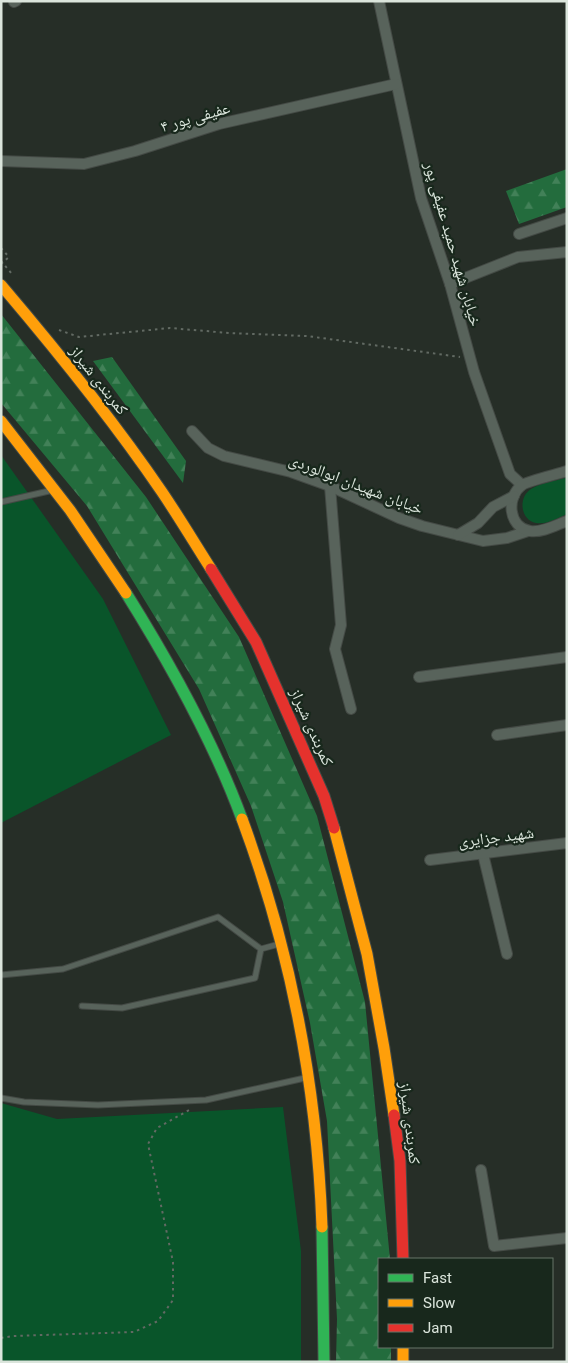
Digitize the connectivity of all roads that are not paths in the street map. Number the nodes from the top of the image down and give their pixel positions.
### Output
1 (379, 1) edge
2 (396, 84) junction
3 (1, 161) edge
4 (567, 218) edge
5 (519, 234) dead end
6 (567, 252) edge
7 (450, 284) junction
8 (1, 285) edge
9 (1, 421) edge
10 (192, 431) dead end
11 (567, 471) edge
12 (522, 485) junction
13 (330, 486) junction
14 (55, 490) junction
15 (514, 496) junction
16 (1, 502) edge
17 (566, 522) edge
18 (528, 531) junction
19 (458, 535) junction
20 (567, 657) edge
21 (419, 677) dead end
22 (351, 709) dead end
23 (567, 725) edge
24 (497, 735) dead end
25 (567, 843) edge
26 (483, 854) junction
27 (430, 860) dead end
28 (282, 943) junction
29 (261, 949) junction
30 (507, 954) dead end
31 (1, 975) edge
32 (82, 1006) dead end
33 (309, 1077) junction
34 (1, 1098) edge
35 (481, 1170) dead end
36 (567, 1238) edge
37 (404, 1258) edge
38 (403, 1348) edge
39 (324, 1362) edge
40 (403, 1362) edge

1 - 2 street, خیابان شهید حمید عفیفی پور
2 - 3 street, عفیفی پور ۴
2 - 7 street, خیابان شهید حمید عفیفی پور
4 - 5 street
6 - 7 street
7 - 12 street, خیابان شهید حمید عفیفی پور
8 - 37 highway, کمربندی شیراز
9 - 14 highway
10 - 13 street, خیابان شهیدان ابوالوردی
11 - 12 street
12 - 15 street
13 - 19 street, خیابان شهیدان ابوالوردی
13 - 22 street
14 - 16 lane
14 - 28 highway
15 - 18 street
15 - 19 street
17 - 18 street, خیابان شهیدان ابوالوردی
18 - 19 street, خیابان شهیدان ابوالوردی
20 - 21 street
23 - 24 street
25 - 26 street, شهید جزایری
26 - 27 street, شهید جزایری
26 - 30 street
28 - 29 lane
28 - 33 highway
29 - 31 lane
29 - 32 lane
33 - 34 lane
33 - 39 highway
35 - 36 street
38 - 40 highway

